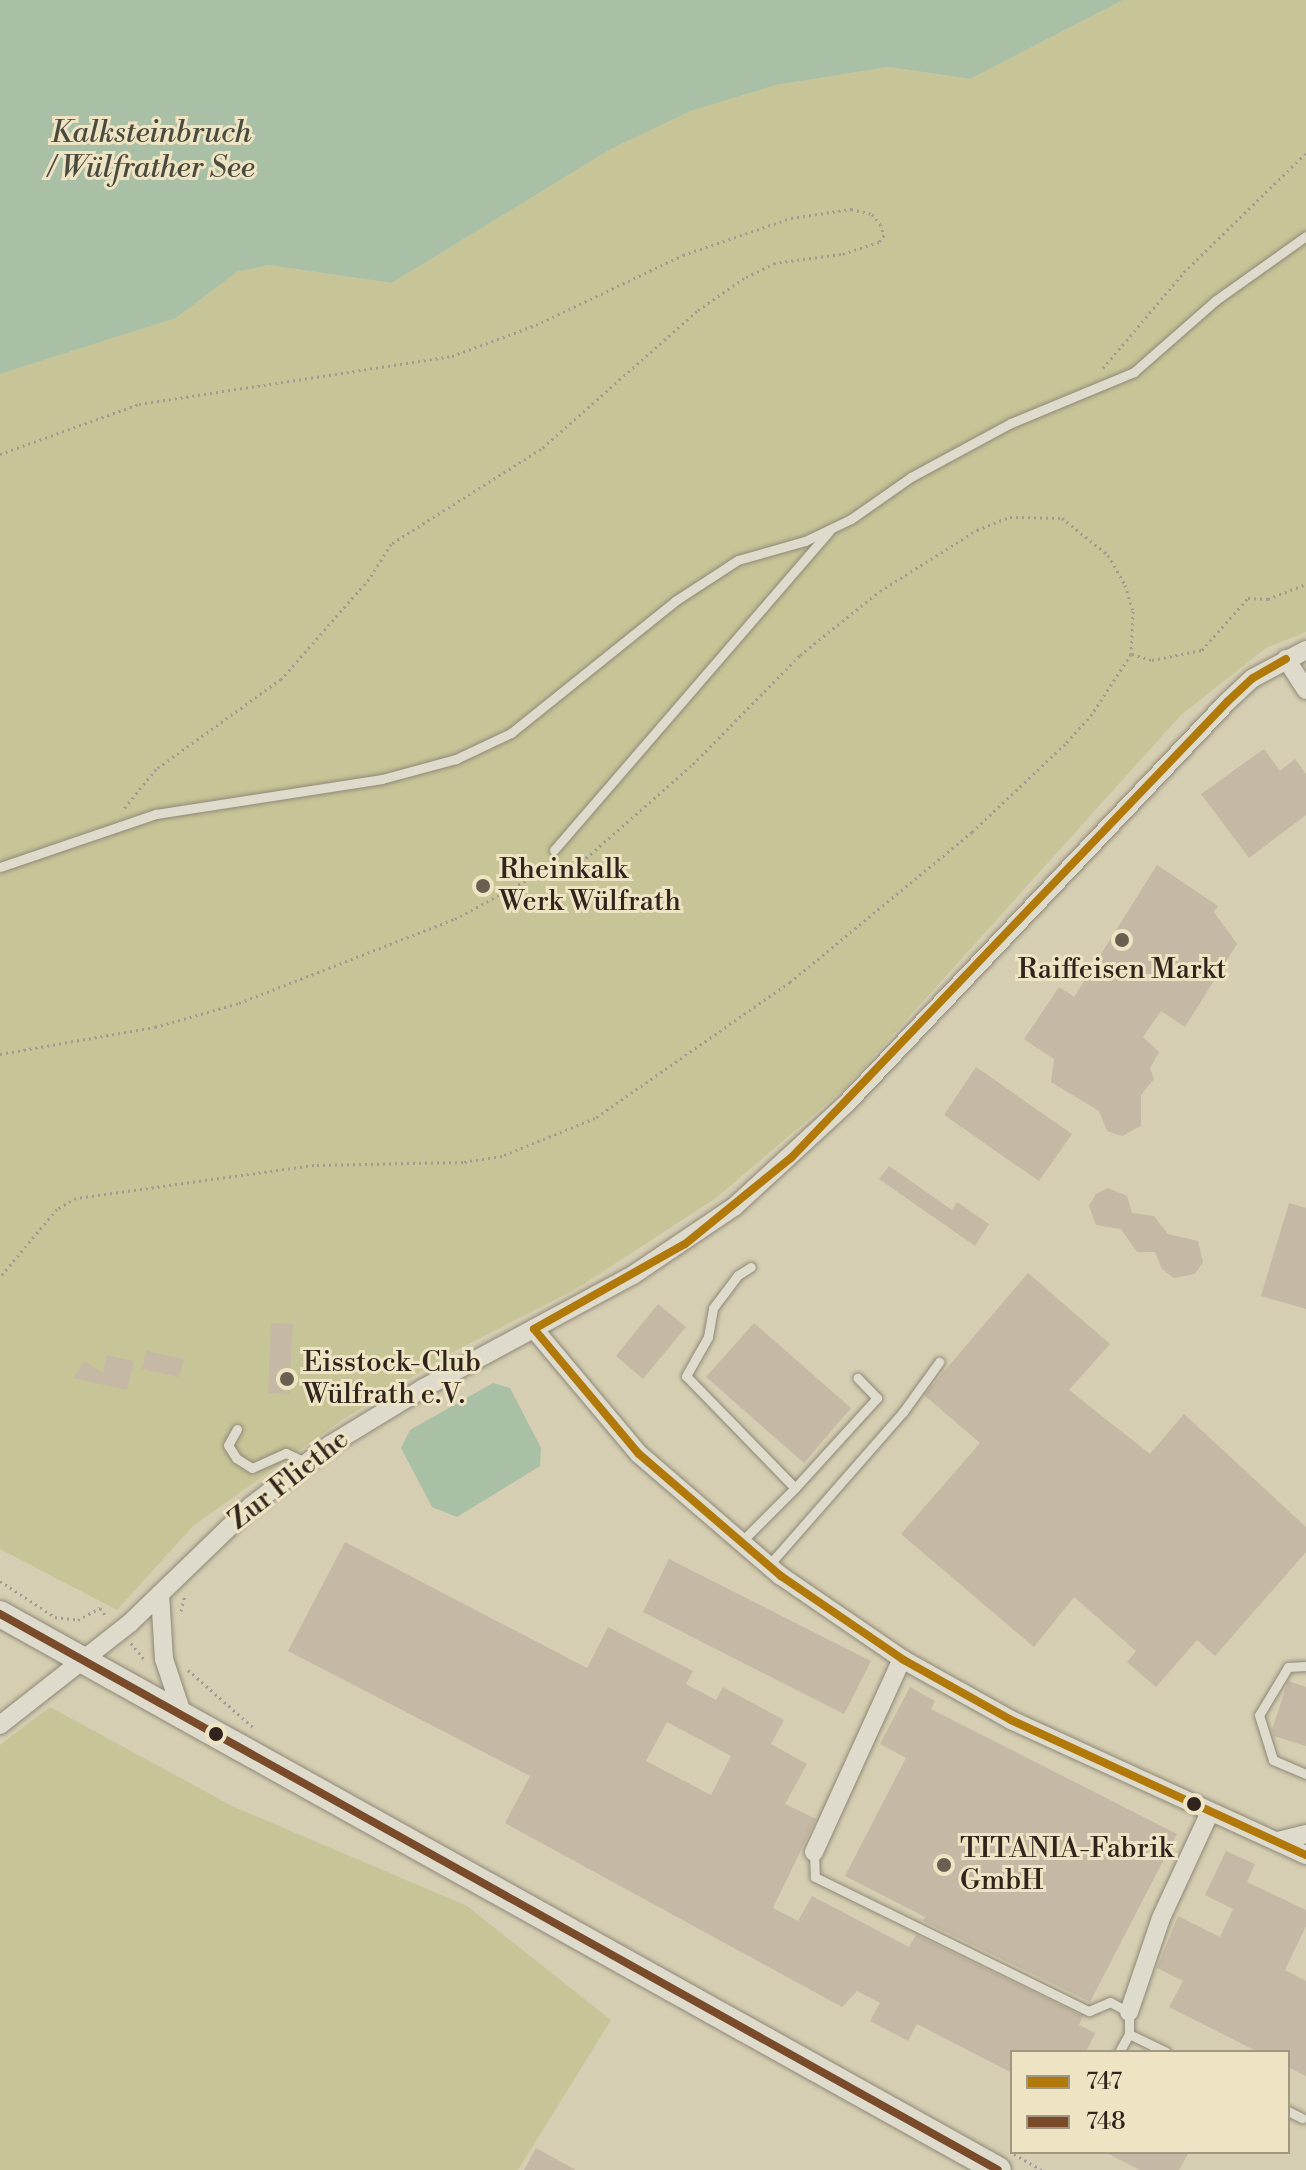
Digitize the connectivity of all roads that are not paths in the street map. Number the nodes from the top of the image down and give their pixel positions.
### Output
1 (1306, 236) edge
2 (831, 529) junction
3 (1306, 650) edge
4 (1286, 659) junction
5 (1306, 690) edge
6 (554, 850) dead end
7 (0, 867) edge
8 (751, 1267) dead end
9 (534, 1329) junction
10 (939, 1362) dead end
11 (858, 1378) dead end
12 (237, 1429) dead end
13 (307, 1463) junction
14 (795, 1488) junction
15 (741, 1542) junction
16 (769, 1565) junction
17 (160, 1594) junction
18 (0, 1614) edge
19 (80, 1657) junction
20 (902, 1659) junction
21 (1306, 1666) edge
22 (184, 1719) junction
23 (0, 1725) edge
24 (1306, 1774) edge
25 (1209, 1814) junction
26 (1306, 1834) edge
27 (1278, 1841) junction
28 (814, 1852) joint
29 (1306, 1855) edge
30 (1129, 2012) junction
31 (1129, 2034) junction
32 (1120, 2050) edge
33 (1162, 2050) edge
34 (1290, 2112) edge
35 (1302, 2118) dead end
36 (998, 2170) edge

1 - 2 lane
2 - 6 lane
2 - 7 lane
3 - 4 street, Zur Fliethe
4 - 5 street
4 - 9 street, Zur Fliethe
8 - 14 lane
9 - 13 street, Zur Fliethe
9 - 15 street
10 - 16 lane
11 - 14 lane
12 - 13 lane
13 - 17 street, Zur Fliethe
14 - 15 lane
15 - 16 street
16 - 20 street
17 - 19 street, Zur Fliethe
17 - 22 street
18 - 19 main road
19 - 22 main road
19 - 23 street, Zur Fliethe
20 - 25 street
20 - 28 street
21 - 24 lane
22 - 36 main road
25 - 27 street
25 - 30 street
26 - 27 street
27 - 29 street
28 - 30 lane
30 - 31 lane
31 - 32 lane
31 - 33 lane
34 - 35 lane

